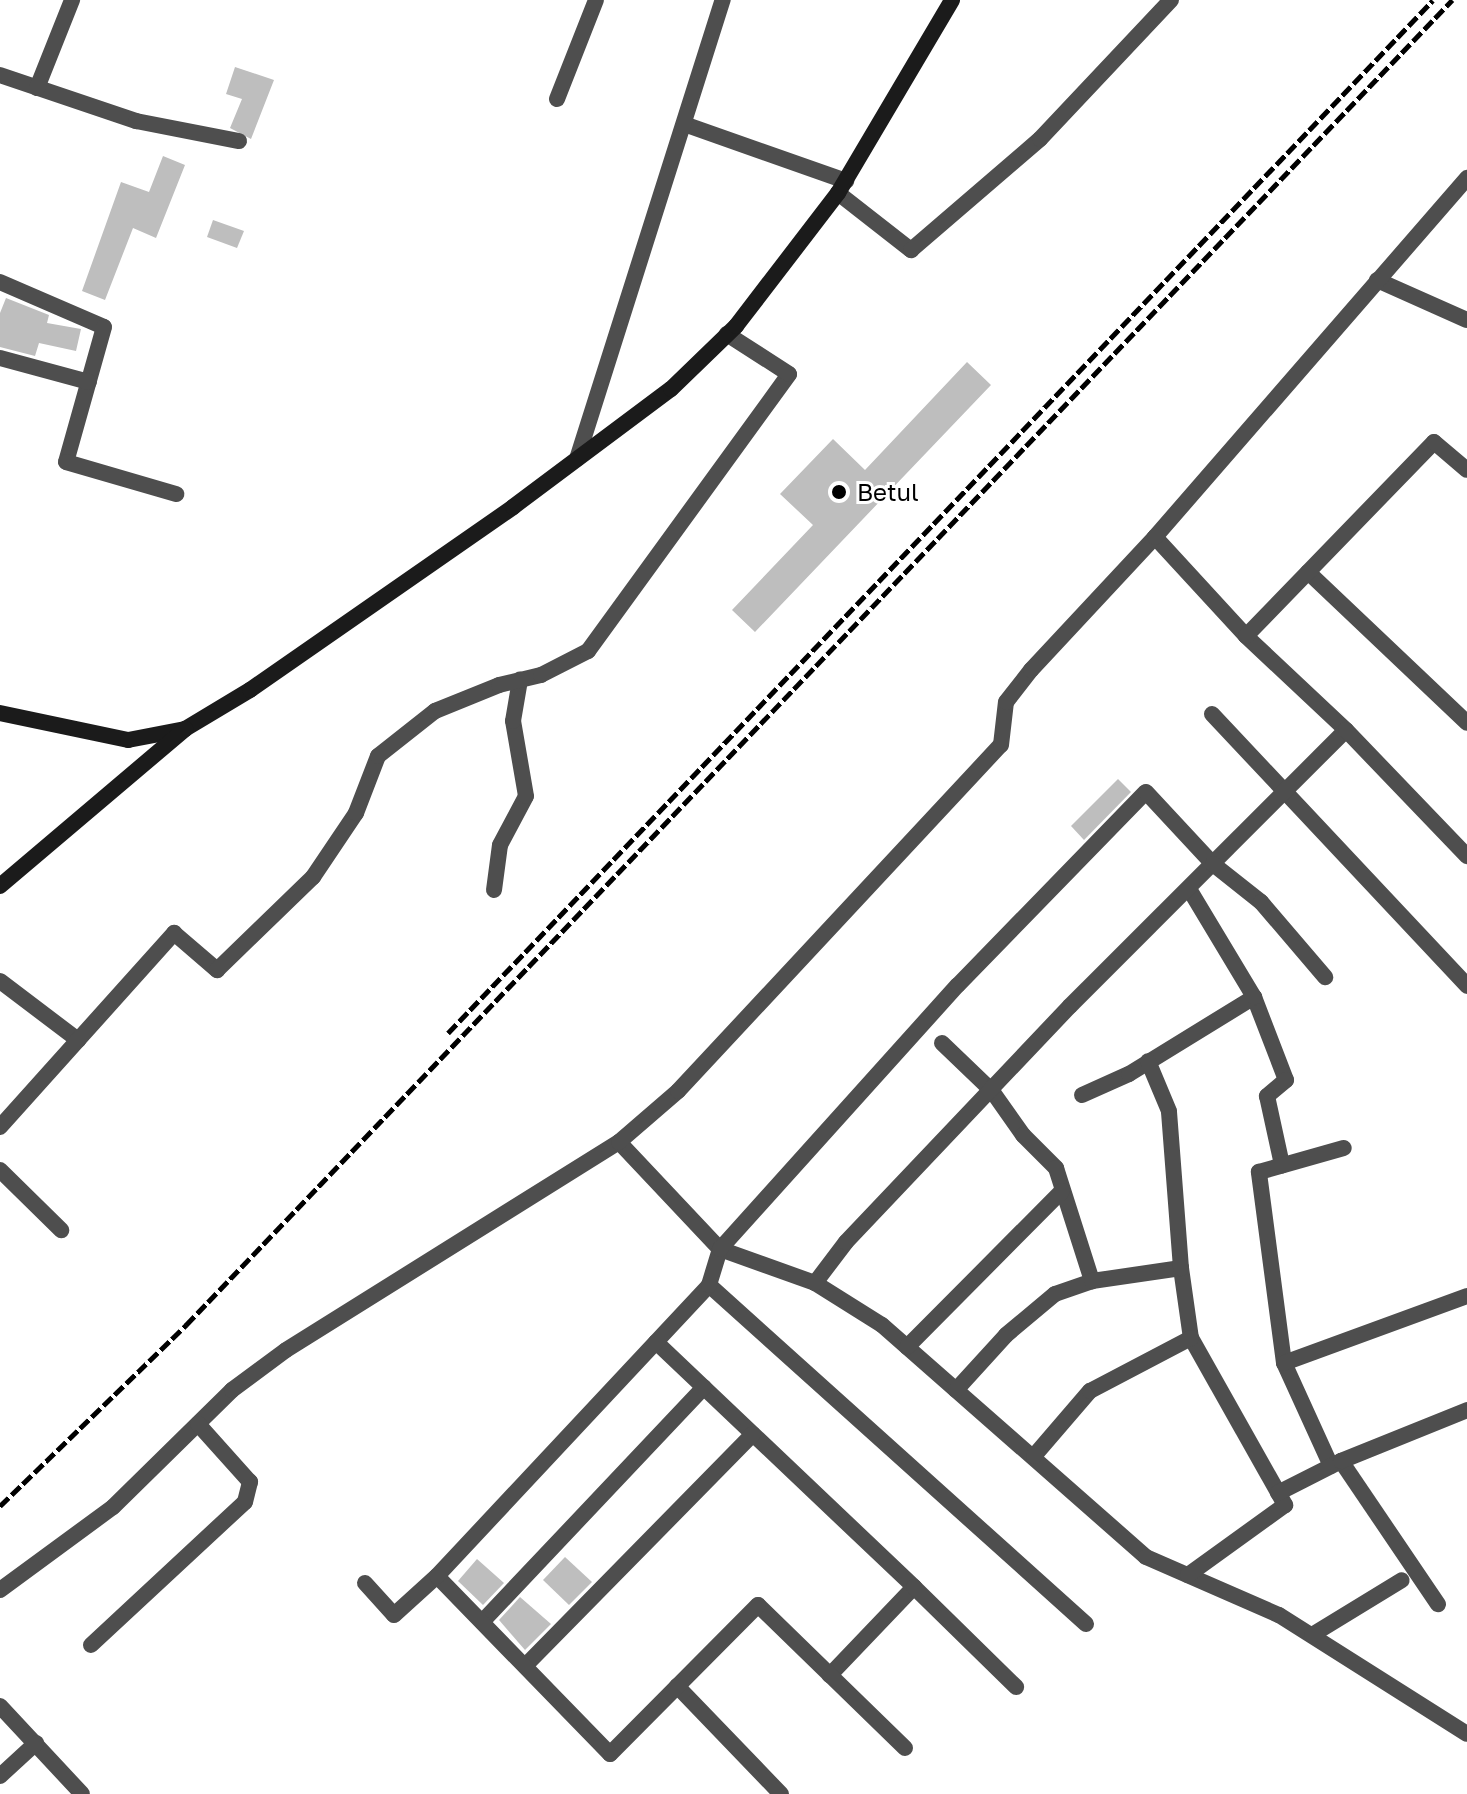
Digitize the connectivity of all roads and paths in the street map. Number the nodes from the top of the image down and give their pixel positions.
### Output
1 (72, 0) edge
2 (596, 0) edge
3 (723, 0) edge
4 (952, 0) edge
5 (1171, 0) edge
6 (0, 75) edge
7 (37, 88) junction
8 (557, 99) dead end
9 (684, 124) junction
10 (239, 141) dead end
11 (1467, 178) edge
12 (842, 187) junction
13 (1377, 280) junction
14 (0, 282) edge
15 (1467, 320) edge
16 (727, 334) junction
17 (0, 358) edge
18 (89, 382) junction
19 (577, 459) junction
20 (1464, 461) edge
21 (176, 494) dead end
22 (1155, 537) junction
23 (1308, 572) junction
24 (1246, 636) junction
25 (520, 680) junction
26 (0, 713) edge
27 (1212, 714) dead end
28 (1467, 723) edge
29 (185, 729) junction
30 (1346, 730) junction
31 (1285, 793) junction
32 (1467, 856) edge
33 (1213, 864) junction
34 (0, 886) edge
35 (1189, 889) junction
36 (494, 890) dead end
37 (1325, 977) dead end
38 (0, 981) edge
39 (1467, 986) edge
40 (1254, 997) junction
41 (78, 1040) junction
42 (942, 1043) dead end
43 (1148, 1061) junction
44 (992, 1091) junction
45 (1082, 1095) dead end
46 (0, 1127) edge
47 (619, 1142) junction
48 (1344, 1148) dead end
49 (1282, 1165) junction
50 (0, 1170) edge
51 (1062, 1191) junction
52 (61, 1230) dead end
53 (720, 1249) junction
54 (1181, 1268) junction
55 (1092, 1281) junction
56 (815, 1283) junction
57 (709, 1285) junction
58 (1467, 1296) edge
59 (1191, 1338) junction
60 (656, 1342) junction
61 (907, 1347) junction
62 (1284, 1363) junction
63 (704, 1387) junction
64 (956, 1390) junction
65 (1467, 1410) edge
66 (198, 1424) junction
67 (753, 1434) junction
68 (1034, 1456) junction
69 (1336, 1463) junction
70 (1278, 1493) junction
71 (1188, 1575) junction
72 (437, 1576) junction
73 (1402, 1580) dead end
74 (365, 1583) dead end
75 (914, 1587) junction
76 (0, 1590) edge
77 (1438, 1604) dead end
78 (482, 1622) junction
79 (1086, 1624) dead end
80 (1312, 1635) junction
81 (91, 1645) dead end
82 (525, 1666) junction
83 (830, 1675) junction
84 (677, 1686) junction
85 (1016, 1687) dead end
86 (0, 1706) edge
87 (1467, 1734) edge
88 (36, 1743) junction
89 (905, 1748) dead end
90 (0, 1776) edge
91 (82, 1794) edge
92 (781, 1794) edge

1 - 7 street
2 - 8 street
3 - 9 street
4 - 12 main road
5 - 12 street
6 - 7 street
7 - 10 street
9 - 12 street
9 - 19 street
11 - 13 street
12 - 16 main road
13 - 15 street
13 - 22 street
14 - 18 street
16 - 19 main road
16 - 25 street
17 - 18 street
18 - 21 street
19 - 29 main road
20 - 23 street
22 - 24 street
22 - 47 street
23 - 24 street
23 - 28 street
24 - 30 street
25 - 36 street
25 - 41 street
26 - 29 main road
27 - 31 street
29 - 34 main road
30 - 31 street
30 - 32 street
31 - 33 street
31 - 39 street
33 - 35 street
33 - 37 street
33 - 53 street
35 - 40 street
35 - 44 street
38 - 41 street
40 - 43 street
40 - 49 street
41 - 46 street
42 - 44 street
43 - 45 street
43 - 54 street
44 - 51 street
44 - 56 street
47 - 53 street
47 - 66 street
48 - 49 street
49 - 62 street
50 - 52 street
51 - 55 street
51 - 61 street
53 - 56 street
53 - 57 street
54 - 55 street
54 - 59 street
55 - 64 street
56 - 61 street
57 - 60 street
57 - 79 street
58 - 62 street
59 - 68 street
59 - 70 street
60 - 63 street
60 - 72 street
61 - 64 street
62 - 69 street
63 - 67 street
63 - 78 street
64 - 68 street
65 - 69 street
66 - 76 street
66 - 81 street
67 - 75 street
67 - 82 street
68 - 71 street
69 - 70 street
69 - 77 street
70 - 71 street
71 - 80 street
72 - 74 street
72 - 78 street
73 - 80 street
75 - 83 street
75 - 85 street
78 - 82 street
80 - 87 street
82 - 84 street
83 - 84 street
83 - 89 street
84 - 92 street
86 - 88 street
88 - 90 street
88 - 91 street

